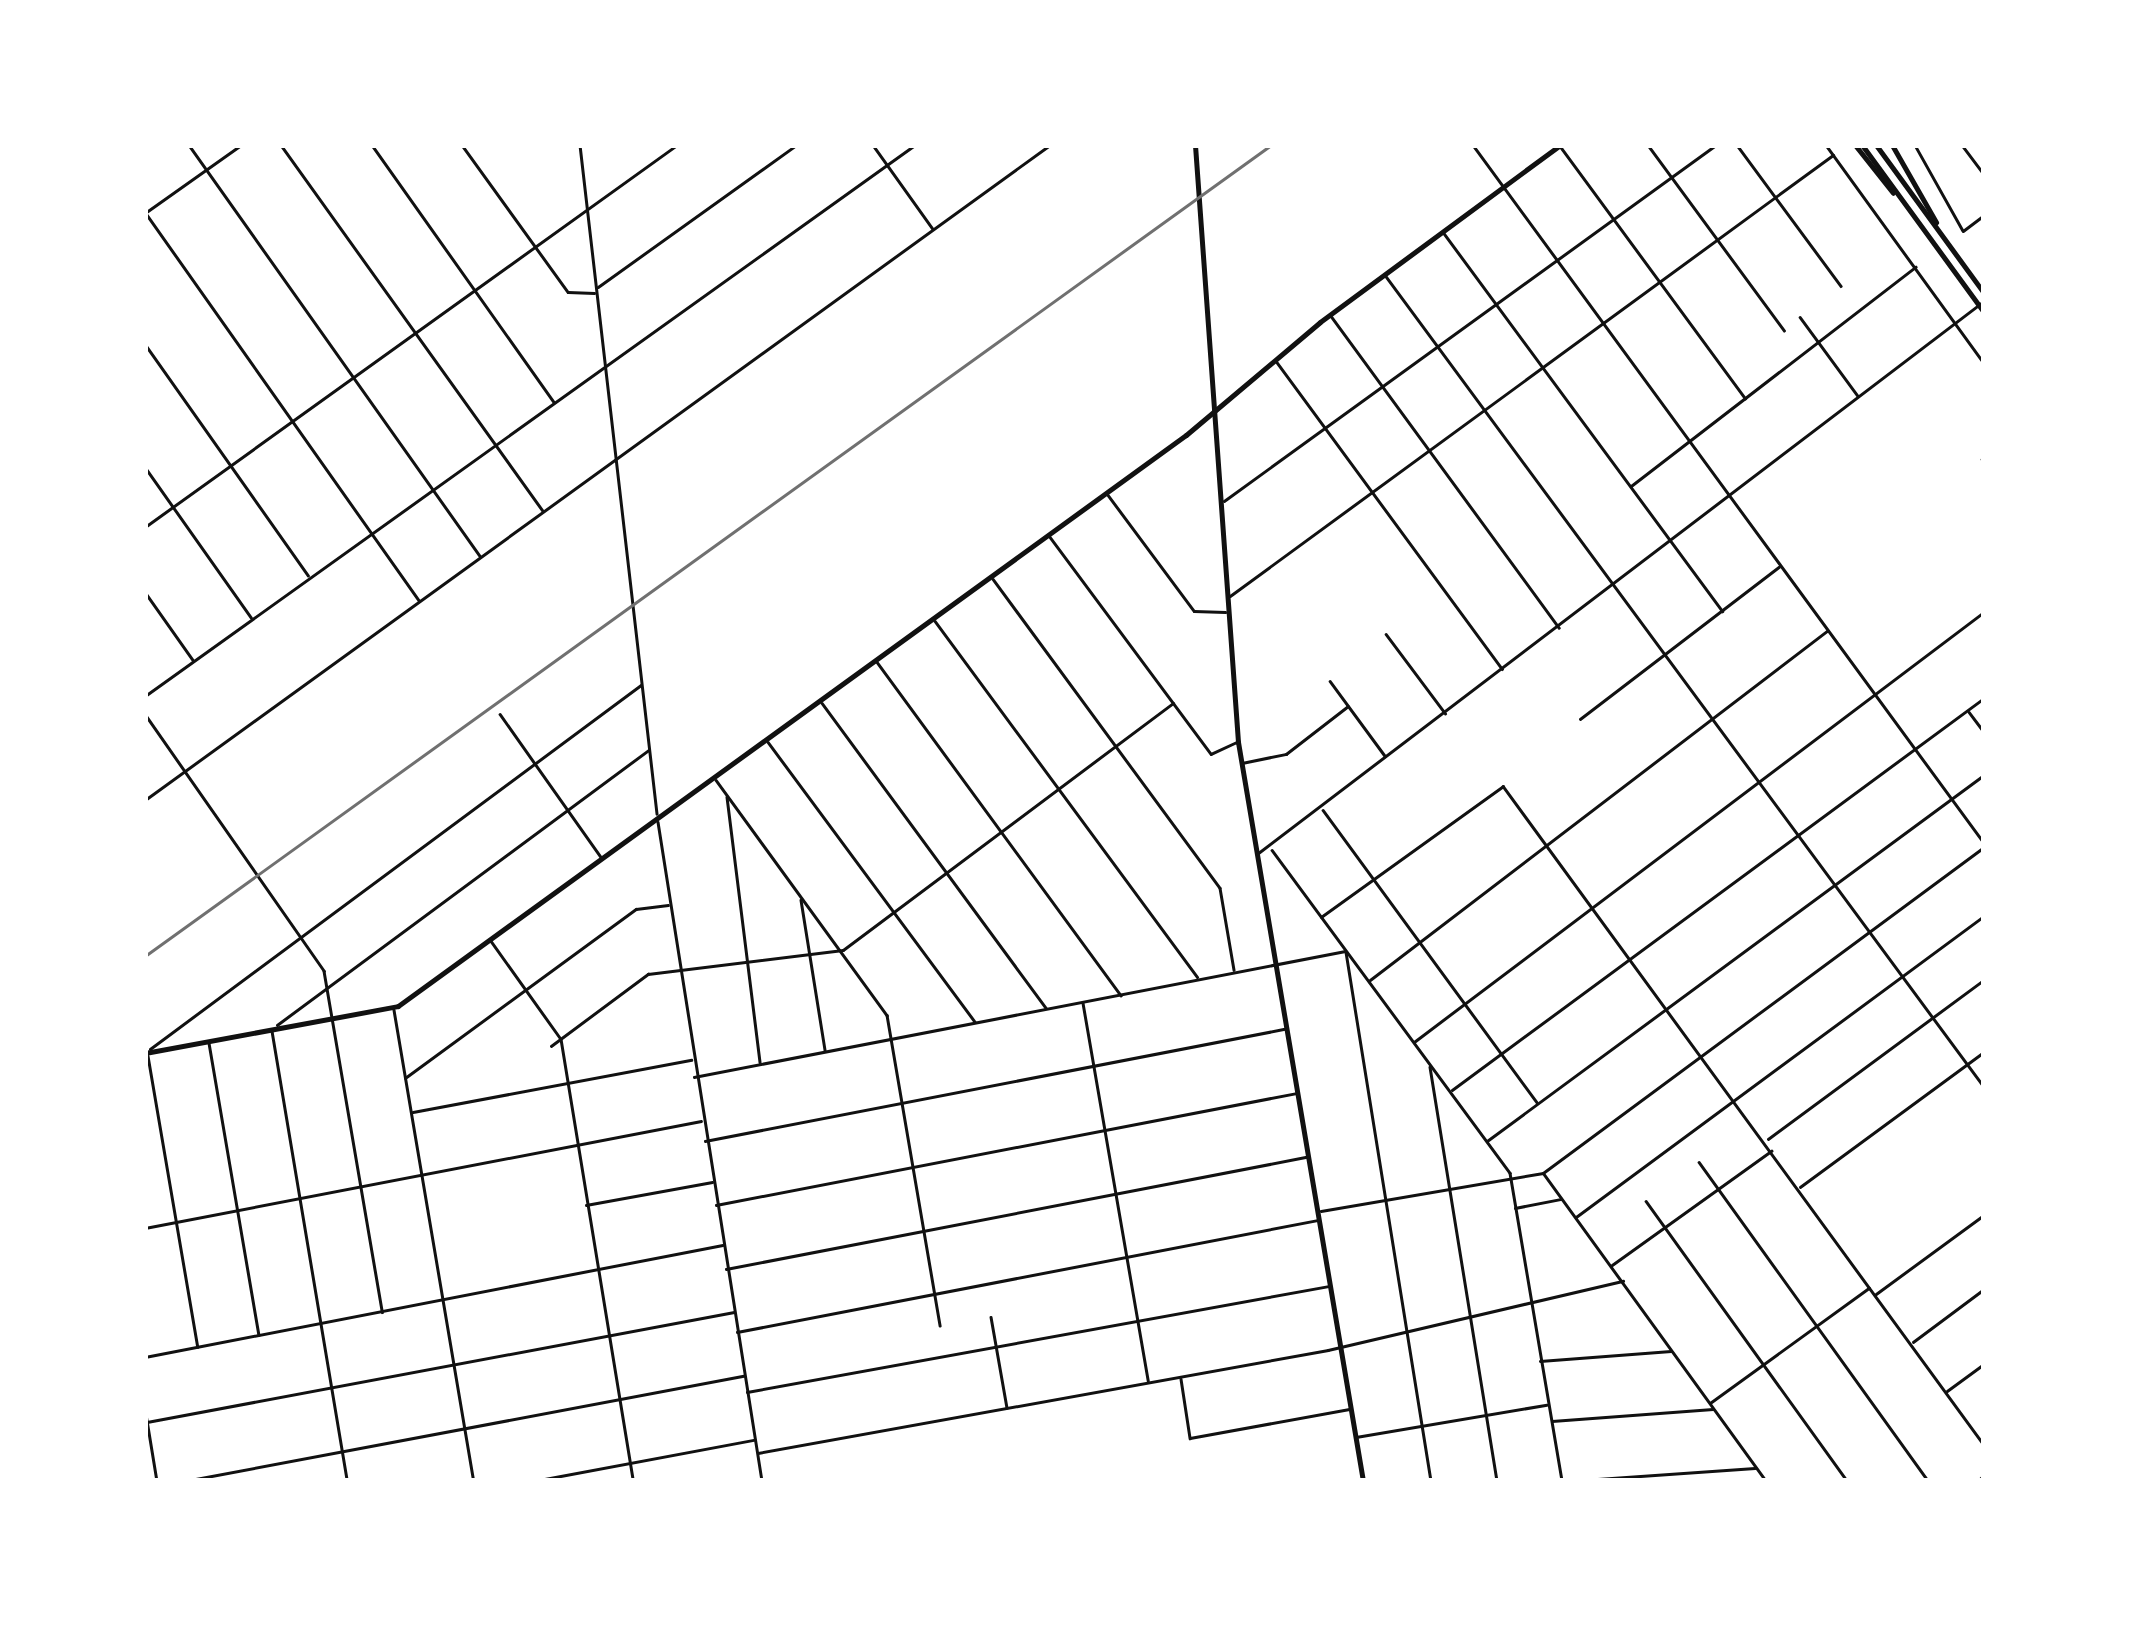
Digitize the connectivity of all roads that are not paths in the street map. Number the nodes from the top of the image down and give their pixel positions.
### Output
1 (189, 145) edge
2 (241, 145) edge
3 (281, 145) edge
4 (372, 145) edge
5 (462, 145) edge
6 (580, 145) edge
7 (677, 145) edge
8 (796, 145) edge
9 (873, 145) edge
10 (915, 145) edge
11 (1050, 145) edge
12 (1196, 145) edge
13 (1473, 145) edge
14 (1560, 145) edge
15 (1648, 145) edge
16 (1716, 145) edge
17 (1738, 145) edge
18 (1826, 145) edge
19 (1858, 145) edge
20 (1876, 145) edge
21 (1892, 145) edge
22 (1915, 145) edge
23 (1962, 145) edge
24 (1833, 156) junction
25 (888, 165) junction
26 (206, 169) junction
27 (1984, 174) edge
28 (1672, 178) junction
29 (1502, 187) junction
30 (1776, 198) junction
31 (588, 208) junction
32 (145, 213) edge
33 (1984, 215) edge
34 (1614, 220) junction
35 (933, 228) junction
36 (1442, 231) junction
37 (1718, 240) junction
38 (1947, 242) junction
39 (534, 247) junction
40 (1556, 263) junction
41 (1916, 268) junction
42 (1384, 274) junction
43 (1661, 283) junction
44 (1841, 286) dead end
45 (474, 290) junction
46 (597, 290) junction
47 (1984, 293) edge
48 (1984, 301) edge
49 (1497, 306) junction
50 (1984, 312) edge
51 (1330, 314) junction
52 (1800, 318) dead end
53 (1956, 323) junction
54 (1603, 326) junction
55 (1784, 330) dead end
56 (414, 333) junction
57 (1818, 342) junction
58 (145, 344) edge
59 (1439, 348) junction
60 (1276, 361) junction
61 (1984, 362) edge
62 (606, 365) junction
63 (1544, 370) junction
64 (353, 376) junction
65 (1384, 389) junction
66 (1859, 397) junction
67 (1746, 398) junction
68 (554, 402) junction
69 (1217, 410) junction
70 (1486, 412) junction
71 (292, 420) junction
72 (1327, 432) junction
73 (1689, 442) junction
74 (494, 444) junction
75 (1432, 453) junction
76 (616, 457) junction
77 (231, 465) junction
78 (145, 467) edge
79 (1630, 488) junction
80 (432, 489) junction
81 (1107, 494) junction
82 (1374, 496) junction
83 (1729, 497) junction
84 (1223, 501) junction
85 (173, 507) junction
86 (542, 510) junction
87 (145, 527) edge
88 (372, 533) junction
89 (1049, 536) junction
90 (1670, 542) junction
91 (480, 557) junction
92 (1780, 566) junction
93 (310, 577) junction
94 (992, 578) junction
95 (1614, 585) junction
96 (145, 592) edge
97 (1228, 596) junction
98 (420, 601) junction
99 (1722, 611) junction
100 (1230, 612) junction
101 (1984, 612) edge
102 (252, 619) junction
103 (934, 620) junction
104 (1559, 627) junction
105 (1827, 631) junction
106 (1386, 634) dead end
107 (1664, 654) junction
108 (193, 661) junction
109 (877, 662) junction
110 (1503, 670) junction
111 (1330, 681) dead end
112 (642, 684) junction
113 (145, 696) edge
114 (1875, 696) junction
115 (1984, 698) edge
116 (822, 703) junction
117 (1173, 703) junction
118 (1348, 706) junction
119 (1968, 710) junction
120 (145, 714) edge
121 (500, 714) dead end
122 (1445, 714) junction
123 (1712, 718) junction
124 (1580, 719) dead end
125 (1984, 732) edge
126 (768, 742) junction
127 (1238, 742) junction
128 (1116, 747) junction
129 (650, 749) junction
130 (1915, 750) junction
131 (1387, 758) junction
132 (534, 763) junction
133 (1240, 764) junction
134 (185, 771) junction
135 (1984, 775) edge
136 (716, 780) junction
137 (1760, 783) junction
138 (1058, 789) junction
139 (727, 796) junction
140 (1951, 799) junction
141 (145, 800) edge
142 (1322, 808) junction
143 (567, 810) junction
144 (658, 817) junction
145 (1001, 832) junction
146 (1798, 835) junction
147 (1546, 845) junction
148 (1984, 845) edge
149 (1271, 848) junction
150 (1256, 854) junction
151 (600, 858) junction
152 (947, 874) junction
153 (1373, 878) junction
154 (1835, 885) junction
155 (801, 898) junction
156 (668, 904) junction
157 (1594, 909) junction
158 (894, 913) junction
159 (1984, 916) edge
160 (1322, 917) junction
161 (1869, 932) junction
162 (299, 934) junction
163 (490, 939) junction
164 (1420, 942) junction
165 (1346, 951) junction
166 (841, 952) junction
167 (809, 954) junction
168 (1631, 958) junction
169 (744, 963) junction
170 (1275, 965) junction
171 (677, 971) junction
172 (1235, 972) junction
173 (1902, 976) junction
174 (1198, 980) junction
175 (1984, 980) edge
176 (1369, 981) junction
177 (326, 986) junction
178 (526, 989) junction
179 (1120, 994) junction
180 (1083, 1002) junction
181 (1466, 1004) junction
182 (1668, 1008) junction
183 (394, 1009) junction
184 (1046, 1009) junction
185 (1933, 1018) junction
186 (332, 1020) junction
187 (975, 1022) junction
188 (1286, 1029) junction
189 (272, 1031) junction
190 (891, 1038) junction
191 (561, 1039) junction
192 (209, 1042) junction
193 (1414, 1042) junction
194 (551, 1046) dead end
195 (825, 1052) junction
196 (1984, 1052) edge
197 (146, 1053) edge
198 (1502, 1054) junction
199 (1702, 1055) junction
200 (691, 1060) junction
201 (760, 1064) junction
202 (1968, 1064) junction
203 (1094, 1066) junction
204 (1432, 1066) junction
205 (694, 1077) junction
206 (406, 1078) junction
207 (567, 1083) junction
208 (1984, 1086) edge
209 (1450, 1091) junction
210 (1297, 1093) junction
211 (1735, 1100) junction
212 (902, 1103) junction
213 (1538, 1103) junction
214 (411, 1112) junction
215 (702, 1121) junction
216 (1105, 1130) junction
217 (705, 1141) junction
218 (1486, 1141) junction
219 (1766, 1141) junction
220 (576, 1144) junction
221 (1772, 1150) junction
222 (1308, 1156) junction
223 (1699, 1162) dead end
224 (913, 1167) junction
225 (1543, 1173) junction
226 (422, 1175) junction
227 (1510, 1179) junction
228 (712, 1182) junction
229 (361, 1188) junction
230 (1799, 1188) junction
231 (1718, 1189) junction
232 (1446, 1190) junction
233 (1116, 1194) junction
234 (1562, 1198) junction
235 (300, 1199) junction
236 (1384, 1200) junction
237 (1646, 1201) dead end
238 (586, 1205) junction
239 (716, 1205) junction
240 (1514, 1208) junction
241 (238, 1211) junction
242 (1317, 1212) junction
243 (1984, 1215) edge
244 (1576, 1217) junction
245 (1318, 1220) junction
246 (177, 1222) junction
247 (145, 1228) edge
248 (1664, 1228) junction
249 (924, 1231) junction
250 (722, 1246) junction
251 (1126, 1257) junction
252 (1612, 1266) junction
253 (597, 1269) junction
254 (726, 1269) junction
255 (1623, 1280) junction
256 (1330, 1286) junction
257 (1870, 1288) junction
258 (1984, 1289) edge
259 (934, 1294) junction
260 (1875, 1294) junction
261 (443, 1299) junction
262 (1529, 1299) junction
263 (1467, 1311) junction
264 (382, 1312) junction
265 (734, 1312) junction
266 (991, 1317) dead end
267 (1138, 1322) junction
268 (321, 1324) junction
269 (940, 1326) dead end
270 (1817, 1326) junction
271 (737, 1332) junction
272 (1406, 1333) junction
273 (259, 1335) junction
274 (608, 1336) junction
275 (1911, 1343) junction
276 (198, 1346) junction
277 (996, 1347) junction
278 (1340, 1347) junction
279 (1672, 1350) junction
280 (145, 1356) edge
281 (1540, 1361) junction
282 (454, 1364) junction
283 (1984, 1364) edge
284 (1764, 1365) junction
285 (744, 1376) junction
286 (1180, 1377) junction
287 (1148, 1383) junction
288 (331, 1387) junction
289 (747, 1392) junction
290 (1946, 1392) junction
291 (619, 1399) junction
292 (1547, 1404) junction
293 (1712, 1406) junction
294 (145, 1408) edge
295 (1007, 1408) junction
296 (1351, 1409) junction
297 (1485, 1415) junction
298 (1550, 1421) junction
299 (147, 1422) edge
300 (1422, 1426) junction
301 (465, 1428) junction
302 (1356, 1438) junction
303 (755, 1439) junction
304 (1984, 1445) edge
305 (342, 1451) junction
306 (757, 1453) junction
307 (154, 1462) junction
308 (630, 1463) junction
309 (145, 1464) edge
310 (1756, 1467) junction
311 (1984, 1476) edge
312 (158, 1481) edge
313 (185, 1481) edge
314 (347, 1481) edge
315 (474, 1481) edge
316 (534, 1481) edge
317 (633, 1481) edge
318 (762, 1481) edge
319 (1363, 1481) edge
320 (1432, 1481) edge
321 (1497, 1481) edge
322 (1562, 1481) edge
323 (1569, 1481) edge
324 (1766, 1481) edge
325 (1847, 1481) edge
326 (1928, 1481) edge
327 (1978, 1481) edge

1 - 26 street
2 - 26 street
3 - 56 street
4 - 45 street
5 - 39 street
6 - 31 street
7 - 31 street
8 - 46 street
9 - 25 street
10 - 25 street
11 - 35 street
12 - 69 main road
13 - 29 street
14 - 29 main road
14 - 34 street
15 - 28 street
16 - 28 street
17 - 30 street
18 - 24 street
19 - 50 main road
20 - 38 main road
21 - 38 main road
22 - 33 street
23 - 27 street
24 - 30 street
24 - 41 street
25 - 35 street
25 - 62 street
26 - 32 street
26 - 64 street
28 - 34 street
28 - 37 street
29 - 36 main road
29 - 40 street
30 - 37 street
30 - 44 street
31 - 39 street
31 - 46 street
32 - 71 street
34 - 40 street
34 - 43 street
35 - 76 street
36 - 42 main road
36 - 49 street
37 - 43 street
37 - 55 street
38 - 47 main road
39 - 45 street
39 - 46 street
40 - 49 street
40 - 54 street
41 - 53 street
41 - 57 street
42 - 51 main road
42 - 59 street
43 - 54 street
43 - 67 street
45 - 56 street
45 - 68 street
46 - 62 street
48 - 53 street
49 - 59 street
49 - 63 street
51 - 60 main road
51 - 65 street
52 - 57 street
53 - 61 street
53 - 66 street
54 - 63 street
54 - 73 street
56 - 64 street
56 - 74 street
57 - 66 street
57 - 67 street
58 - 77 street
59 - 65 street
59 - 70 street
60 - 69 main road
60 - 72 street
62 - 68 street
62 - 76 street
63 - 70 street
63 - 79 street
64 - 71 street
64 - 80 street
65 - 72 street
65 - 75 street
66 - 83 street
67 - 73 street
68 - 74 street
69 - 81 main road
69 - 84 main road
70 - 75 street
70 - 95 street
71 - 77 street
71 - 88 street
72 - 82 street
72 - 84 street
73 - 79 street
73 - 83 street
74 - 80 street
74 - 86 street
75 - 82 street
75 - 104 street
76 - 86 street
76 - 112 street
77 - 85 street
77 - 93 street
78 - 85 street
79 - 90 street
80 - 88 street
80 - 91 street
81 - 89 main road
81 - 100 street
82 - 97 street
82 - 110 street
83 - 90 street
83 - 92 street
84 - 97 main road
85 - 87 street
85 - 102 street
86 - 91 street
88 - 93 street
88 - 98 street
89 - 94 main road
89 - 117 street
90 - 95 street
90 - 99 street
91 - 98 street
92 - 99 street
92 - 105 street
93 - 102 street
94 - 103 main road
94 - 128 street
95 - 104 street
95 - 107 street
96 - 108 street
97 - 100 main road
98 - 134 street
99 - 107 street
100 - 127 main road
101 - 114 street
102 - 108 street
103 - 109 main road
103 - 138 street
104 - 110 street
105 - 114 street
105 - 123 street
106 - 122 street
107 - 123 street
107 - 124 street
108 - 113 street
109 - 116 main road
109 - 145 street
110 - 122 street
111 - 118 street
112 - 129 street
112 - 132 street
114 - 130 street
114 - 137 street
115 - 119 street
116 - 126 main road
116 - 152 street
117 - 127 street
117 - 128 street
118 - 131 street
118 - 133 street
119 - 125 street
119 - 130 street
120 - 134 street
121 - 132 street
122 - 131 street
123 - 137 street
123 - 147 street
126 - 136 main road
126 - 158 street
127 - 133 main road
128 - 138 street
128 - 172 street
129 - 143 street
129 - 144 street
130 - 140 street
130 - 146 street
131 - 142 street
132 - 143 street
132 - 162 street
133 - 150 main road
134 - 141 street
134 - 162 street
135 - 140 street
136 - 139 street
136 - 144 main road
137 - 146 street
137 - 157 street
138 - 145 street
138 - 174 street
139 - 155 street
139 - 169 street
140 - 148 street
140 - 154 street
142 - 149 street
142 - 153 street
143 - 151 street
143 - 177 street
144 - 151 main road
144 - 156 street
145 - 152 street
145 - 179 street
146 - 154 street
146 - 168 street
147 - 153 street
147 - 157 street
147 - 164 street
148 - 161 street
149 - 150 street
149 - 160 street
150 - 170 main road
151 - 163 main road
152 - 158 street
152 - 184 street
153 - 160 street
153 - 164 street
154 - 161 street
154 - 182 street
155 - 166 street
155 - 167 street
156 - 171 street
156 - 178 street
157 - 168 street
157 - 181 street
158 - 166 street
158 - 187 street
159 - 173 street
160 - 165 street
161 - 173 street
161 - 199 street
162 - 177 street
162 - 197 street
163 - 178 street
163 - 183 main road
164 - 176 street
164 - 181 street
165 - 170 street
165 - 176 street
165 - 236 street
166 - 167 street
166 - 190 street
167 - 169 street
167 - 195 street
168 - 182 street
168 - 198 street
169 - 171 street
169 - 201 street
170 - 172 street
170 - 188 main road
171 - 191 street
171 - 200 street
172 - 174 street
173 - 185 street
173 - 211 street
174 - 179 street
175 - 185 street
176 - 193 street
177 - 186 street
177 - 189 street
178 - 191 street
178 - 206 street
179 - 180 street
180 - 184 street
180 - 203 street
181 - 193 street
181 - 198 street
182 - 199 street
182 - 213 street
183 - 186 main road
183 - 206 street
184 - 187 street
185 - 202 street
185 - 219 street
186 - 189 main road
186 - 229 street
187 - 190 street
188 - 203 street
188 - 210 main road
189 - 192 main road
189 - 235 street
190 - 195 street
190 - 212 street
191 - 194 street
191 - 207 street
192 - 197 main road
192 - 241 street
193 - 204 street
195 - 201 street
196 - 202 street
197 - 246 street
198 - 209 street
198 - 213 street
199 - 211 street
199 - 225 street
200 - 205 street
200 - 207 street
201 - 205 street
202 - 208 street
202 - 230 street
203 - 212 street
203 - 216 street
204 - 209 street
204 - 232 street
205 - 215 street
206 - 214 street
207 - 214 street
207 - 220 street
209 - 218 street
210 - 216 street
210 - 222 main road
211 - 219 street
211 - 244 street
212 - 217 street
212 - 224 street
213 - 218 street
214 - 226 street
215 - 217 street
215 - 220 street
216 - 224 street
216 - 233 street
217 - 228 street
218 - 227 street
219 - 221 street
220 - 226 street
220 - 238 street
221 - 230 street
221 - 231 street
222 - 233 street
222 - 242 main road
223 - 231 street
224 - 239 street
224 - 249 street
225 - 227 street
225 - 234 street
226 - 229 street
226 - 261 street
227 - 232 street
227 - 240 street
228 - 238 street
228 - 239 street
229 - 235 street
229 - 264 street
230 - 257 street
231 - 248 street
231 - 270 street
232 - 236 street
232 - 263 street
233 - 249 street
233 - 251 street
234 - 240 street
234 - 244 street
235 - 241 street
235 - 268 street
236 - 242 street
236 - 272 street
237 - 248 street
238 - 253 street
239 - 250 street
240 - 262 street
241 - 246 street
241 - 273 street
242 - 245 main road
243 - 260 street
244 - 252 street
245 - 251 street
245 - 256 main road
246 - 247 street
246 - 276 street
248 - 252 street
248 - 284 street
249 - 254 street
249 - 259 street
250 - 253 street
250 - 254 street
251 - 259 street
251 - 267 street
252 - 255 street
253 - 261 street
253 - 274 street
254 - 265 street
255 - 262 street
255 - 279 street
256 - 267 street
256 - 278 main road
257 - 260 street
257 - 270 street
258 - 275 street
259 - 269 street
259 - 271 street
260 - 275 street
261 - 264 street
261 - 282 street
262 - 263 street
262 - 281 street
263 - 272 street
263 - 297 street
264 - 268 street
265 - 271 street
265 - 274 street
266 - 277 street
267 - 277 street
267 - 287 street
268 - 273 street
268 - 288 street
270 - 284 street
270 - 326 street
271 - 285 street
272 - 278 street
272 - 300 street
273 - 276 street
274 - 282 street
274 - 291 street
275 - 290 street
276 - 280 street
277 - 289 street
277 - 295 street
278 - 286 street
278 - 296 main road
279 - 281 street
279 - 293 street
281 - 292 street
282 - 288 street
282 - 301 street
283 - 290 street
284 - 293 street
284 - 325 street
285 - 289 street
285 - 291 street
286 - 287 street
286 - 296 street
287 - 295 street
288 - 299 street
288 - 305 street
289 - 303 street
290 - 304 street
291 - 301 street
291 - 308 street
292 - 297 street
292 - 298 street
293 - 298 street
293 - 310 street
294 - 299 street
295 - 306 street
296 - 302 main road
297 - 300 street
297 - 321 street
298 - 322 street
299 - 307 street
300 - 302 street
300 - 320 street
301 - 305 street
301 - 315 street
302 - 319 main road
303 - 306 street
303 - 308 street
305 - 313 street
305 - 314 street
306 - 318 street
307 - 309 street
307 - 312 street
308 - 316 street
308 - 317 street
310 - 323 street
310 - 324 street
311 - 327 street

